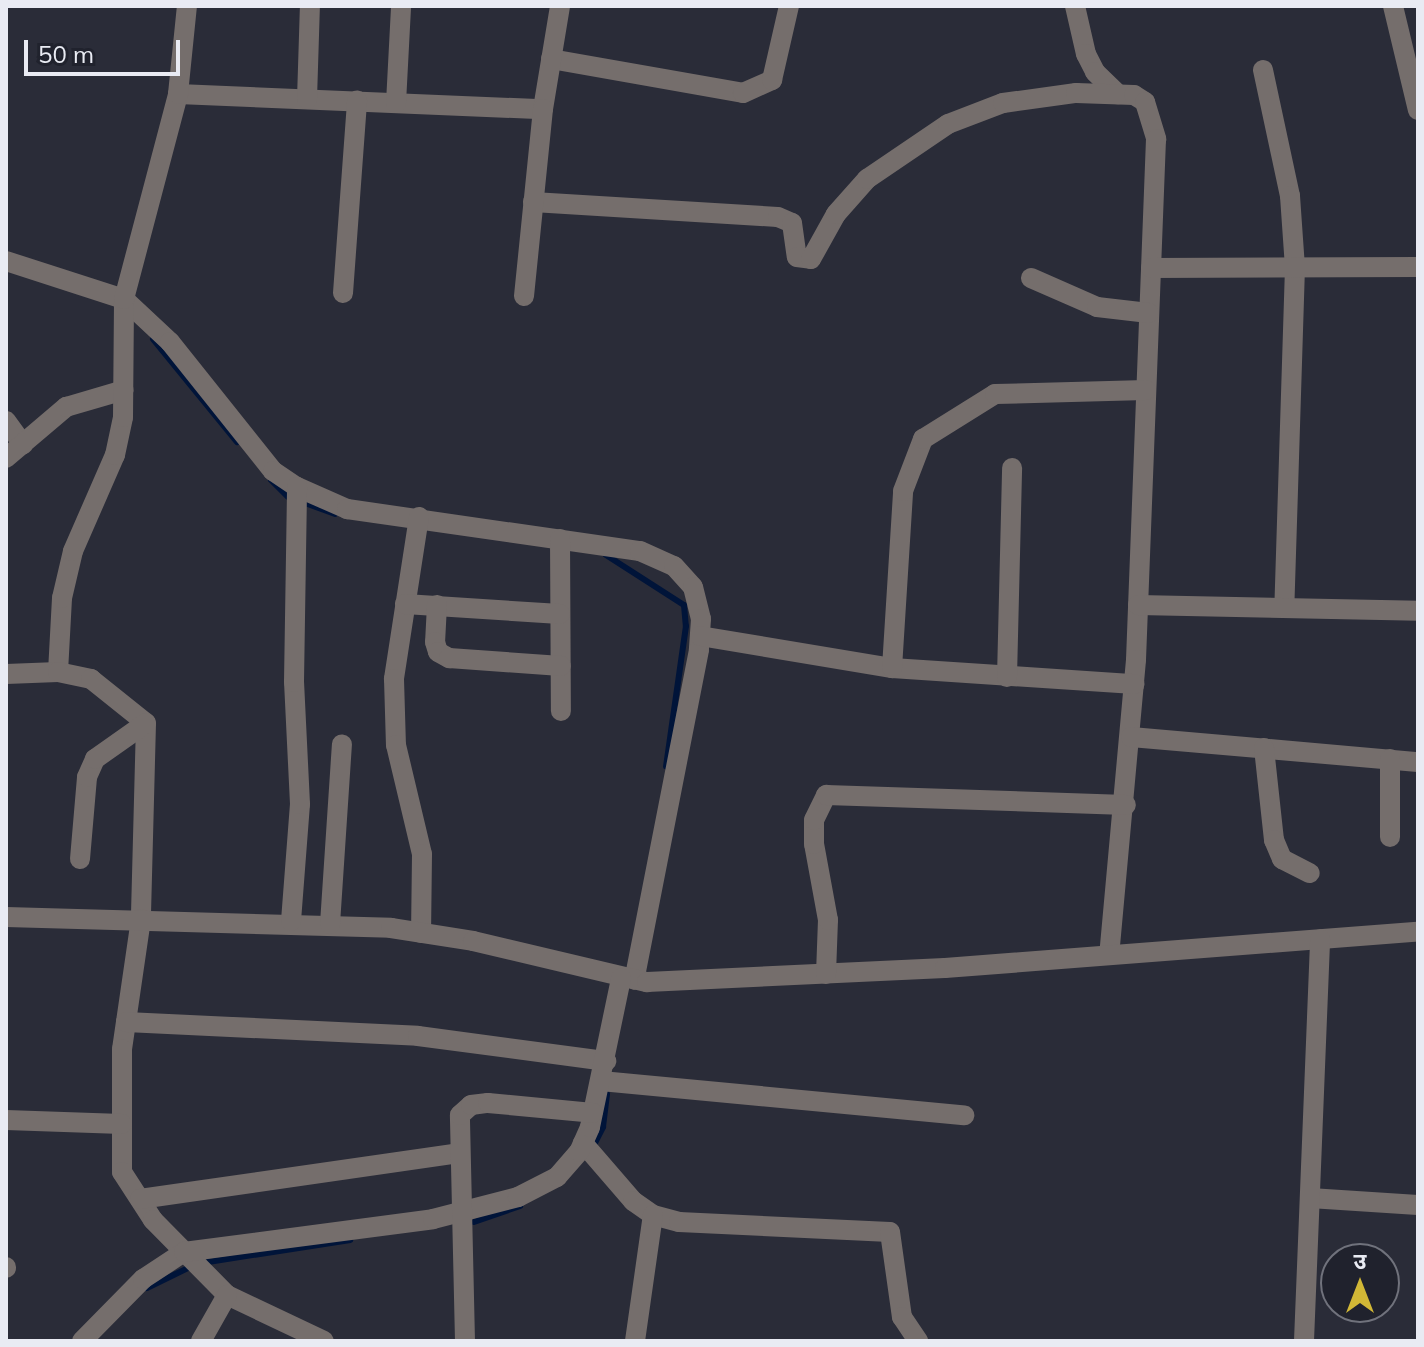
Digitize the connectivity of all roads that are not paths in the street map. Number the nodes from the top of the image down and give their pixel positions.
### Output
1 (187, 6) edge
2 (310, 6) edge
3 (401, 6) edge
4 (560, 6) edge
5 (789, 6) edge
6 (1075, 6) edge
7 (1393, 6) edge
8 (551, 59) junction
9 (1263, 70) dead end
10 (178, 94) junction
11 (1118, 94) junction
12 (307, 99) junction
13 (357, 101) junction
14 (396, 103) junction
15 (543, 109) junction
16 (1418, 110) edge
17 (533, 202) junction
18 (6, 261) edge
19 (1295, 267) junction
20 (1418, 267) edge
21 (1151, 268) junction
22 (1031, 278) dead end
23 (343, 293) dead end
24 (524, 296) dead end
25 (124, 299) junction
26 (1149, 313) junction
27 (124, 390) junction
28 (1146, 390) junction
29 (6, 421) edge
30 (23, 444) junction
31 (6, 458) edge
32 (1012, 468) dead end
33 (297, 487) junction
34 (419, 517) junction
35 (560, 539) junction
36 (405, 604) junction
37 (437, 605) junction
38 (1138, 605) junction
39 (1284, 608) junction
40 (1418, 611) edge
41 (560, 614) junction
42 (700, 636) junction
43 (561, 666) junction
44 (892, 668) junction
45 (58, 672) junction
46 (6, 674) edge
47 (1007, 677) junction
48 (1134, 684) junction
49 (561, 711) dead end
50 (146, 723) junction
51 (1131, 737) junction
52 (342, 744) dead end
53 (1264, 748) junction
54 (1390, 759) junction
55 (1418, 762) edge
56 (1126, 805) junction
57 (1390, 837) dead end
58 (80, 859) dead end
59 (1310, 873) dead end
60 (6, 917) edge
61 (141, 919) junction
62 (291, 921) junction
63 (330, 924) junction
64 (1418, 932) edge
65 (421, 933) junction
66 (1320, 939) junction
67 (1109, 955) junction
68 (826, 974) junction
69 (628, 979) junction
70 (126, 1022) junction
71 (606, 1061) junction
72 (601, 1081) junction
73 (593, 1113) junction
74 (964, 1115) dead end
75 (6, 1120) edge
76 (122, 1124) junction
77 (583, 1143) junction
78 (459, 1153) junction
79 (1310, 1198) junction
80 (140, 1199) junction
81 (1418, 1205) edge
82 (462, 1212) junction
83 (653, 1215) junction
84 (184, 1252) junction
85 (227, 1295) junction
86 (82, 1341) edge
87 (201, 1341) edge
88 (324, 1341) edge
89 (465, 1341) edge
90 (635, 1341) edge
91 (918, 1341) edge
92 (1304, 1341) edge

1 - 10 street
2 - 12 street
3 - 14 street
4 - 8 street
5 - 8 street
6 - 11 street
7 - 16 street
8 - 15 street
9 - 19 street
10 - 12 street
10 - 25 street
11 - 17 street
11 - 21 street
12 - 13 street
13 - 14 street
13 - 23 street
14 - 15 street
15 - 17 street
17 - 24 street
18 - 25 street
19 - 20 street
19 - 21 street
19 - 39 street
21 - 26 street
22 - 26 street
25 - 27 street
25 - 33 street
26 - 28 street
27 - 30 street
27 - 45 street
28 - 38 street
28 - 44 street
29 - 30 street
30 - 31 street
32 - 47 street
33 - 34 street
33 - 62 street
34 - 35 street
34 - 36 street
35 - 41 street
35 - 42 street
36 - 37 street
36 - 65 street
37 - 41 street
37 - 43 street
38 - 39 street
38 - 48 street
39 - 40 street
41 - 43 street
42 - 44 street
42 - 69 street
43 - 49 street
44 - 47 street
45 - 46 street
45 - 50 street
47 - 48 street
48 - 51 street
50 - 58 street
50 - 61 street
51 - 53 street
51 - 56 street
52 - 63 street
53 - 54 street
53 - 59 street
54 - 55 street
54 - 57 street
56 - 67 street
56 - 68 street
60 - 61 street
61 - 62 street
61 - 70 street
62 - 63 street
63 - 65 street
64 - 66 street
65 - 69 street
66 - 67 street
66 - 79 street
67 - 68 street
68 - 69 street
69 - 71 street
70 - 71 street
70 - 76 street
71 - 72 street
72 - 73 street
72 - 74 street
73 - 77 street
73 - 78 street
75 - 76 street
76 - 80 street
77 - 82 street
77 - 83 street
78 - 80 street
78 - 82 street
79 - 81 street
79 - 92 street
80 - 84 street
82 - 84 street
82 - 89 street
83 - 90 street
83 - 91 street
84 - 85 street
84 - 86 street
85 - 87 street
85 - 88 street

